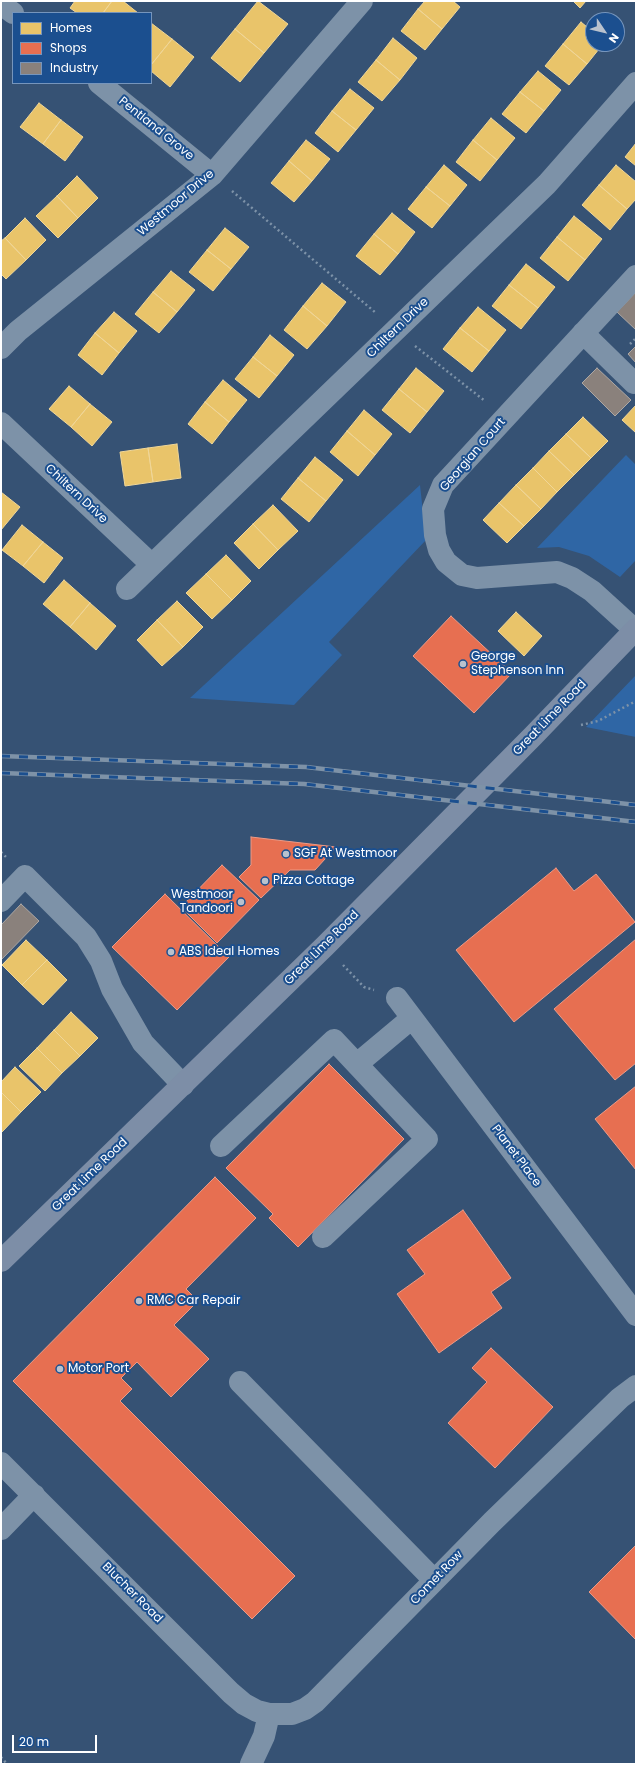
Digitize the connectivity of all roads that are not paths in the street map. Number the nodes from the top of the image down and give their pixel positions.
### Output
1 (362, 1) edge
2 (636, 83) edge
3 (100, 84) edge
4 (212, 175) junction
5 (636, 276) edge
6 (584, 333) junction
7 (1, 348) edge
8 (634, 383) dead end
9 (1, 423) edge
10 (152, 565) junction
11 (127, 589) dead end
12 (635, 629) edge
13 (1, 901) edge
14 (397, 998) road end
15 (412, 1018) junction
16 (357, 1064) junction
17 (184, 1085) junction
18 (221, 1146) dead end
19 (323, 1237) dead end
20 (1, 1261) edge
21 (636, 1315) edge
22 (240, 1382) dead end
23 (636, 1386) edge
24 (1, 1463) edge
25 (34, 1496) junction
26 (1, 1529) edge
27 (434, 1580) junction
28 (269, 1714) junction
29 (251, 1764) edge

1 - 4 street, Westmoor Drive
2 - 10 street, Chiltern Drive
3 - 4 street, Pentland Grove
4 - 7 street, Westmoor Drive
5 - 6 street, Georgian Court
6 - 8 street
6 - 12 street, Georgian Court
9 - 10 street, Chiltern Drive
10 - 11 street, Chiltern Drive
12 - 17 main road, Great Lime Road
13 - 17 street
14 - 15 street, Planet Place
15 - 16 street
15 - 21 street, Planet Place
16 - 18 street
16 - 19 street
17 - 20 main road, Great Lime Road
22 - 27 street
23 - 27 street, Comet Row
24 - 25 street, Blucher Road
25 - 26 street
25 - 28 street, Blucher Road
27 - 28 street, Comet Row
28 - 29 street

